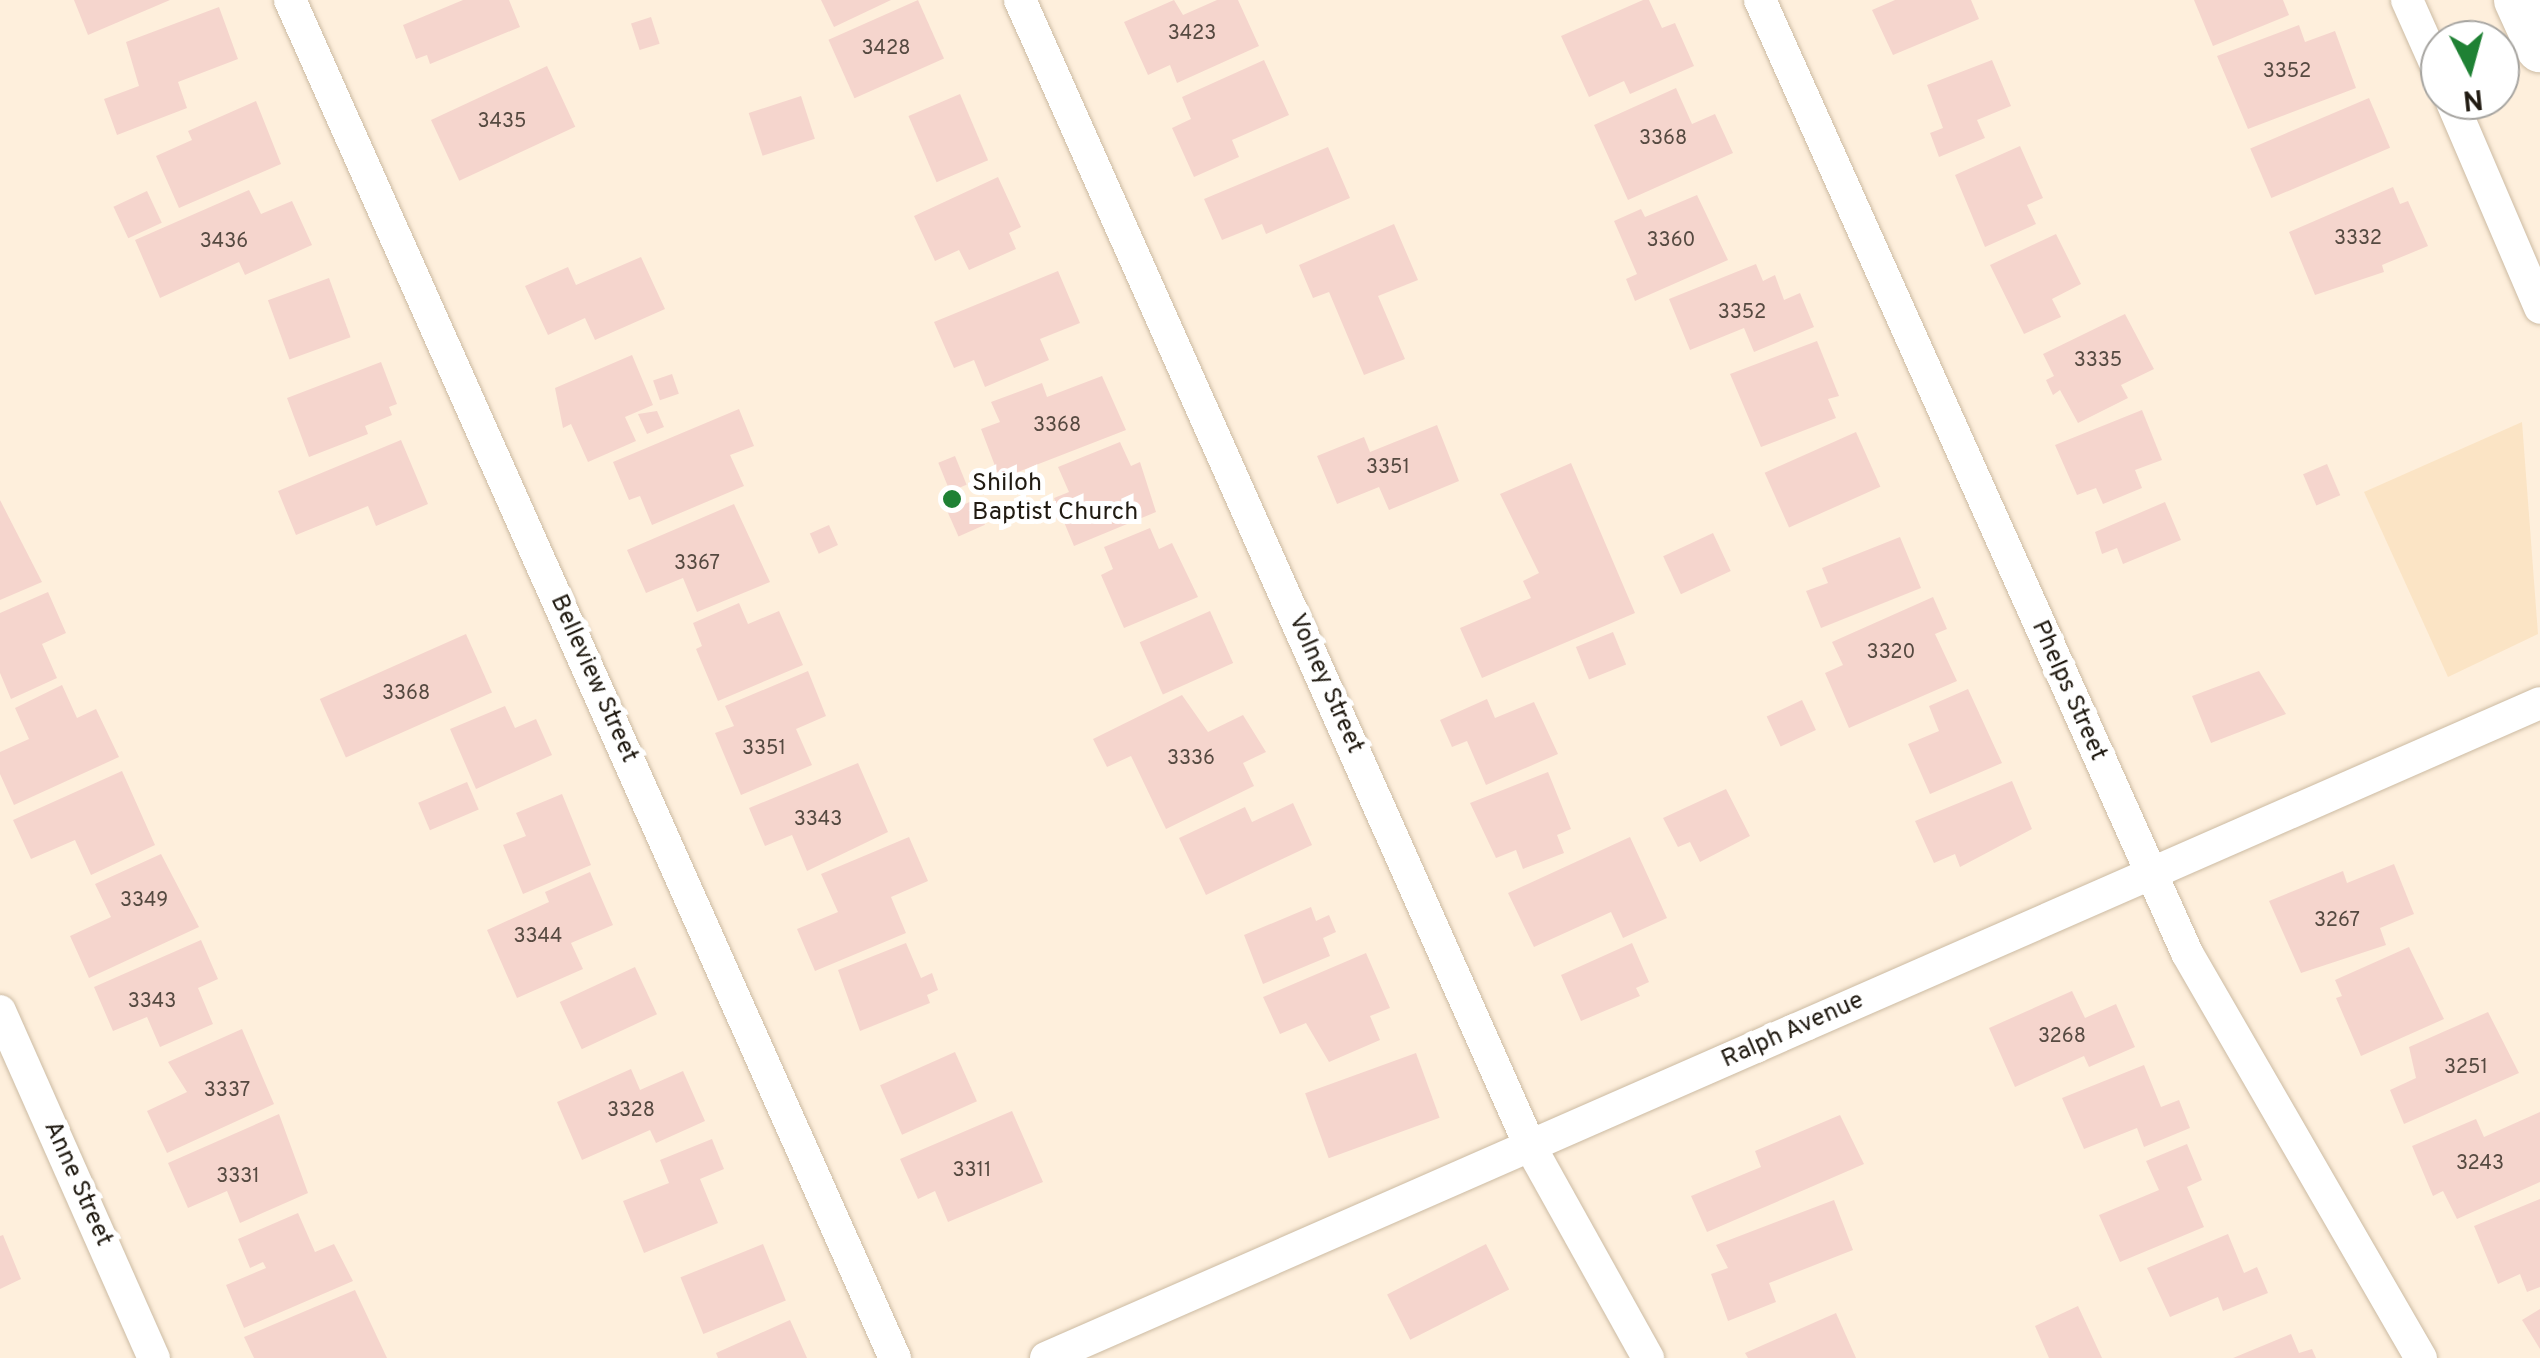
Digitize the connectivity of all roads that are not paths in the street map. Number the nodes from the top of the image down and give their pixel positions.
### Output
1 (290, 0) edge
2 (1020, 0) edge
3 (1760, 0) edge
4 (2407, 0) edge
5 (2518, 0) edge
6 (2420, 29) edge
7 (2540, 48) edge
8 (2460, 120) edge
9 (2540, 308) edge
10 (2540, 703) edge
11 (2150, 874) junction
12 (0, 1011) edge
13 (1530, 1146) junction
14 (154, 1358) edge
15 (895, 1358) edge
16 (1046, 1358) edge
17 (1648, 1358) edge
18 (2421, 1358) edge

1 - 15 street, Belleview Street
2 - 13 street, Volney Street
3 - 11 street, Phelps Street
4 - 6 street
5 - 7 main road
8 - 9 street
10 - 11 street, Ralph Avenue
11 - 13 street, Ralph Avenue
11 - 18 street, Phelps Street
12 - 14 street, Anne Street
13 - 16 street, Ralph Avenue
13 - 17 street, Volney Street

